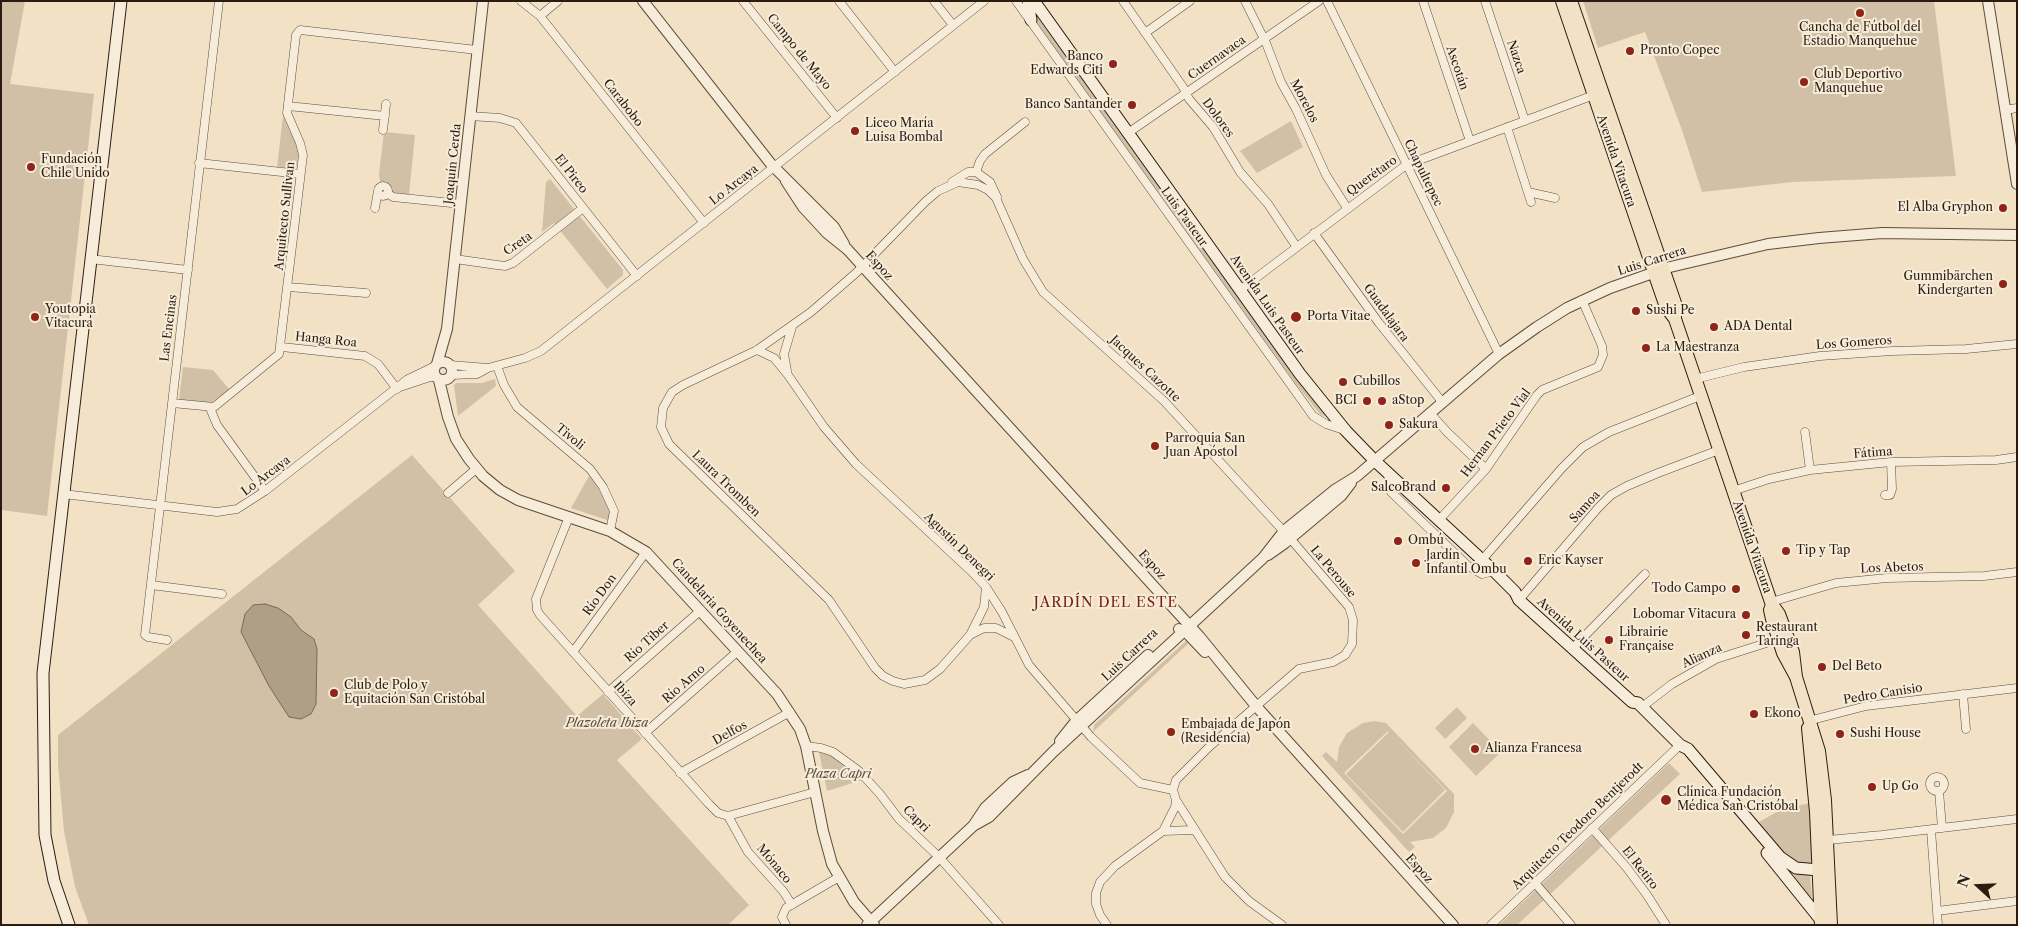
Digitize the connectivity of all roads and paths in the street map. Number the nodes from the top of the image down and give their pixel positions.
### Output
1 (120, 1) edge
2 (219, 1) edge
3 (483, 1) edge
4 (521, 1) edge
5 (558, 1) edge
6 (642, 1) edge
7 (743, 1) edge
8 (839, 1) edge
9 (934, 1) edge
10 (984, 1) edge
11 (1016, 1) edge
12 (1028, 1) edge
13 (1034, 1) edge
14 (1123, 1) edge
15 (1190, 1) edge
16 (1245, 1) edge
17 (1318, 1) edge
18 (1327, 1) edge
19 (1423, 1) edge
20 (1485, 1) edge
21 (1562, 1) edge
22 (1571, 1) edge
23 (1988, 1) edge
24 (540, 16) junction
25 (1031, 20) junction
26 (953, 25) junction
27 (1145, 32) junction
28 (1264, 40) junction
29 (477, 50) junction
30 (895, 72) junction
31 (1186, 93) junction
32 (1594, 95) junction
33 (386, 104) dead end
34 (288, 106) junction
35 (2017, 108) edge
36 (2005, 110) junction
37 (385, 116) junction
38 (470, 116) junction
39 (836, 118) junction
40 (1525, 121) junction
41 (1025, 122) dead end
42 (1507, 127) junction
43 (383, 130) dead end
44 (1128, 133) junction
45 (1470, 141) junction
46 (200, 163) junction
47 (1406, 165) junction
48 (774, 168) junction
49 (976, 172) junction
50 (300, 174) junction
51 (950, 184) junction
52 (2017, 184) edge
53 (1528, 192) junction
54 (1555, 198) dead end
55 (1531, 202) dead end
56 (461, 204) junction
57 (375, 208) dead end
58 (583, 208) junction
59 (1347, 208) junction
60 (1003, 210) junction
61 (704, 223) junction
62 (1314, 233) junction
63 (2017, 235) edge
64 (1296, 246) junction
65 (90, 258) junction
66 (455, 259) junction
67 (863, 267) junction
68 (188, 270) junction
69 (1658, 270) junction
70 (637, 276) junction
71 (288, 287) junction
72 (1240, 290) junction
73 (366, 293) dead end
74 (1582, 300) junction
75 (792, 326) junction
76 (2017, 344) edge
77 (282, 347) junction
78 (756, 350) junction
79 (1499, 354) junction
80 (442, 364) junction
81 (497, 366) junction
82 (488, 368) junction
83 (788, 375) junction
84 (444, 378) junction
85 (1695, 379) junction
86 (398, 388) junction
87 (1700, 396) junction
88 (172, 403) junction
89 (1443, 403) junction
90 (210, 408) junction
91 (1430, 414) junction
92 (1346, 431) junction
93 (1805, 432) dead end
94 (1719, 450) junction
95 (2017, 458) edge
96 (1375, 461) junction
97 (1891, 462) junction
98 (476, 469) junction
99 (1486, 469) junction
100 (1810, 470) junction
101 (1389, 474) junction
102 (265, 491) junction
103 (1733, 491) junction
104 (448, 493) dead end
105 (63, 494) junction
106 (1885, 495) dead end
107 (160, 505) junction
108 (569, 516) junction
109 (1439, 520) junction
110 (610, 531) junction
111 (1287, 535) junction
112 (646, 552) junction
113 (1482, 560) junction
114 (1494, 572) junction
115 (2017, 572) edge
116 (1644, 574) dead end
117 (151, 585) junction
118 (986, 587) junction
119 (222, 594) dead end
120 (1519, 596) junction
121 (1771, 604) junction
122 (701, 610) junction
123 (1184, 627) junction
124 (970, 635) junction
125 (1014, 638) junction
126 (1779, 639) junction
127 (167, 640) dead end
128 (1574, 646) junction
129 (738, 651) junction
130 (573, 652) junction
131 (1796, 677) junction
132 (2017, 688) edge
133 (608, 692) junction
134 (1963, 694) junction
135 (1640, 705) junction
136 (1256, 706) junction
137 (790, 712) junction
138 (1808, 721) junction
139 (1079, 724) junction
140 (1966, 729) dead end
141 (645, 733) junction
142 (1680, 745) junction
143 (806, 746) junction
144 (680, 773) junction
145 (1173, 790) junction
146 (1938, 791) dead end
147 (815, 792) junction
148 (1176, 800) junction
149 (728, 816) junction
150 (2017, 819) edge
151 (1817, 826) junction
152 (1592, 828) junction
153 (1942, 828) junction
154 (1194, 830) junction
155 (1930, 830) junction
156 (1163, 831) junction
157 (1828, 840) junction
158 (939, 857) junction
159 (1819, 870) junction
160 (838, 877) junction
161 (1535, 883) junction
162 (1830, 888) junction
163 (2017, 902) edge
164 (792, 905) junction
165 (1937, 911) junction
166 (1824, 923) edge
167 (871, 924) edge
168 (69, 925) edge
169 (786, 925) edge
170 (999, 925) edge
171 (1107, 925) edge
172 (1282, 925) edge
173 (1453, 925) edge
174 (1491, 925) edge
175 (1571, 925) edge
176 (1666, 925) edge
177 (1938, 925) edge

1 - 65 main road
2 - 46 street, Las Encinas
3 - 29 street, Joaquín Cerda
4 - 24 street, Carabobo
5 - 24 street
6 - 48 street, Espoz
7 - 39 street, Campo de Mayo
8 - 30 street
9 - 26 street
10 - 26 street, Lo Arcaya
11 - 25 street, Luis Pasteur
12 - 25 main road
13 - 44 main road, Avenida Luis Pasteur
14 - 27 street, Dolores
15 - 27 street
16 - 28 street, Morelos
17 - 28 street, Cuernavaca
18 - 47 street, Chapultepec
19 - 45 street, Ascotán
20 - 40 street, Nazca
21 - 32 main road, Avenida Vitacura
22 - 69 main road, Avenida Vitacura
23 - 36 street
24 - 61 street, Carabobo
25 - 92 street, Luis Pasteur
26 - 30 street, Lo Arcaya
27 - 31 street, Dolores
28 - 31 street, Cuernavaca
28 - 59 street, Morelos
29 - 34 street, Arquitecto Sullivan
29 - 38 street, Joaquín Cerda
30 - 39 street, Lo Arcaya
31 - 44 street, Cuernavaca
31 - 64 street, Dolores
32 - 40 street, Querétaro
32 - 69 main road, Avenida Vitacura
33 - 37 street
34 - 37 street
34 - 50 street, Arquitecto Sullivan
35 - 36 street
36 - 52 street
37 - 43 street
38 - 56 street, Joaquín Cerda
38 - 58 street, El Pireo
39 - 48 street, Lo Arcaya
40 - 42 street, Querétaro
41 - 49 street
42 - 45 street, Querétaro
42 - 53 street
44 - 72 main road, Avenida Luis Pasteur
45 - 47 street, Querétaro
46 - 50 street
46 - 68 street, Las Encinas
47 - 59 street, Querétaro
47 - 79 street, Chapultepec
48 - 61 street, Lo Arcaya
48 - 67 street, Espoz
49 - 51 street
49 - 60 street, Jacques Cazotte
50 - 71 street, Arquitecto Sullivan
51 - 60 street, Jacques Cazotte
51 - 67 street
53 - 54 street
53 - 55 street
56 - 57 street
56 - 66 street, Joaquín Cerda
58 - 66 street, Creta
58 - 70 street, El Pireo
59 - 62 street, Querétaro
60 - 111 street, Jacques Cazotte
61 - 70 street, Lo Arcaya
62 - 64 street, Querétaro
62 - 89 street, Guadalajara
63 - 69 street, Luis Carrera
64 - 72 street, Querétaro
65 - 68 street
65 - 105 main road
66 - 80 street, Joaquín Cerda
67 - 75 street, Laura Tromben
67 - 123 street, Espoz
68 - 88 street, Las Encinas
69 - 74 street, Luis Carrera
69 - 85 main road, Avenida Vitacura
70 - 81 street, Lo Arcaya
71 - 73 street
71 - 77 street, Arquitecto Sullivan
72 - 92 main road, Avenida Luis Pasteur
74 - 79 street, Luis Carrera
74 - 99 street, Hernan Prieto Vial
75 - 78 street, Laura Tromben
75 - 83 street, Agustín Denegri
76 - 85 street, Los Gomeros
77 - 86 street, Hanga Roa
77 - 90 street, Hanga Roa
78 - 83 street, Agustín Denegri
78 - 124 street, Laura Tromben
79 - 89 street, Luis Carrera
80 - 82 street, Lo Arcaya
80 - 84 street
80 - 84 street
80 - 86 street, Lo Arcaya
81 - 82 street, Lo Arcaya
81 - 110 street, Tivoli
82 - 84 street, Lo Arcaya
83 - 118 street, Agustín Denegri
84 - 86 street, Lo Arcaya
84 - 98 street, Candelaria Goyenechea
85 - 87 main road, Avenida Vitacura
86 - 102 street, Lo Arcaya
87 - 94 main road, Avenida Vitacura
87 - 113 street
88 - 90 street
88 - 107 street, Las Encinas
89 - 91 street, Luis Carrera
90 - 102 street
91 - 96 street, Luis Carrera
91 - 99 street
92 - 96 main road, Avenida Luis Pasteur
93 - 100 street
94 - 103 main road, Avenida Vitacura
94 - 120 street, Samoa
95 - 97 street, Fátima
96 - 101 main road, Avenida Luis Pasteur
96 - 111 street, Luis Carrera
97 - 100 street, Fátima
97 - 106 street
98 - 104 street
98 - 108 street, Candelaria Goyenechea
99 - 109 street, Hernan Prieto Vial
100 - 103 street, Fátima
101 - 109 main road, Avenida Luis Pasteur
101 - 114 street
102 - 107 street, Lo Arcaya
103 - 121 main road, Avenida Vitacura
105 - 107 street, Lo Arcaya
105 - 168 main road
107 - 117 street, Las Encinas
108 - 110 street, Candelaria Goyenechea
108 - 130 street, Ibiza
109 - 113 main road, Avenida Luis Pasteur
110 - 112 street, Candelaria Goyenechea
111 - 123 street, Luis Carrera
111 - 136 street, La Perouse
112 - 122 street, Candelaria Goyenechea
112 - 130 street, Río Don
113 - 114 main road, Avenida Luis Pasteur
114 - 120 main road, Avenida Luis Pasteur
115 - 121 street, Los Abetos
116 - 128 street
117 - 119 street
117 - 127 street, Las Encinas
118 - 124 street, Laura Tromben
118 - 125 street, Agustín Denegri
120 - 128 main road, Avenida Luis Pasteur
121 - 126 main road, Avenida Vitacura
121 - 131 main road, Avenida Vitacura
122 - 129 street, Candelaria Goyenechea
122 - 133 street, Río Tíber
123 - 136 street, Espoz
123 - 139 street, Luis Carrera
124 - 125 street
125 - 139 street, Agustín Denegri
126 - 131 main road, Avenida Vitacura
126 - 135 street, Alianza
128 - 135 main road, Avenida Luis Pasteur
129 - 137 street, Candelaria Goyenechea
129 - 141 street, Río Arno
130 - 133 street, Ibiza
131 - 138 main road, Avenida Vitacura
132 - 134 street, Pedro Canisio
133 - 141 street, Ibiza
134 - 138 street, Pedro Canisio
134 - 140 street
135 - 142 main road, Avenida Luis Pasteur
136 - 145 street, La Perouse
136 - 173 street, Espoz
137 - 143 street, Candelaria Goyenechea
137 - 144 street, Delfos
138 - 151 main road, Avenida Vitacura
138 - 157 main road, Avenida Vitacura
139 - 145 street, Agustín Denegri
139 - 158 street, Luis Carrera
141 - 144 street, Ibiza
142 - 152 street, Arquitecto Teodoro Bentjerodt
142 - 159 main road, Avenida Luis Pasteur
142 - 166 main road, Avenida Luis Pasteur
143 - 147 street, Candelaria Goyenechea
143 - 158 street, Capri
144 - 149 street, Ibiza
145 - 148 street
146 - 153 street
147 - 149 street
147 - 160 street, Candelaria Goyenechea
148 - 154 street
148 - 156 street
149 - 164 street, Mónaco
150 - 153 street
151 - 157 main road
151 - 159 main road, Avenida Vitacura
152 - 161 street, Arquitecto Teodoro Bentjerodt
152 - 176 street, El Retiro
153 - 155 street
154 - 156 street
154 - 172 street
155 - 157 street
155 - 165 street
156 - 171 street
157 - 162 main road, Avenida Vitacura
158 - 167 street, Luis Carrera
158 - 170 street, Capri
159 - 162 main road
159 - 166 main road, Avenida Vitacura
160 - 164 street
160 - 167 street, Candelaria Goyenechea
161 - 174 street, Arquitecto Teodoro Bentjerodt
161 - 175 street
162 - 166 main road, Avenida Vitacura
163 - 165 street
164 - 169 street
165 - 177 street

